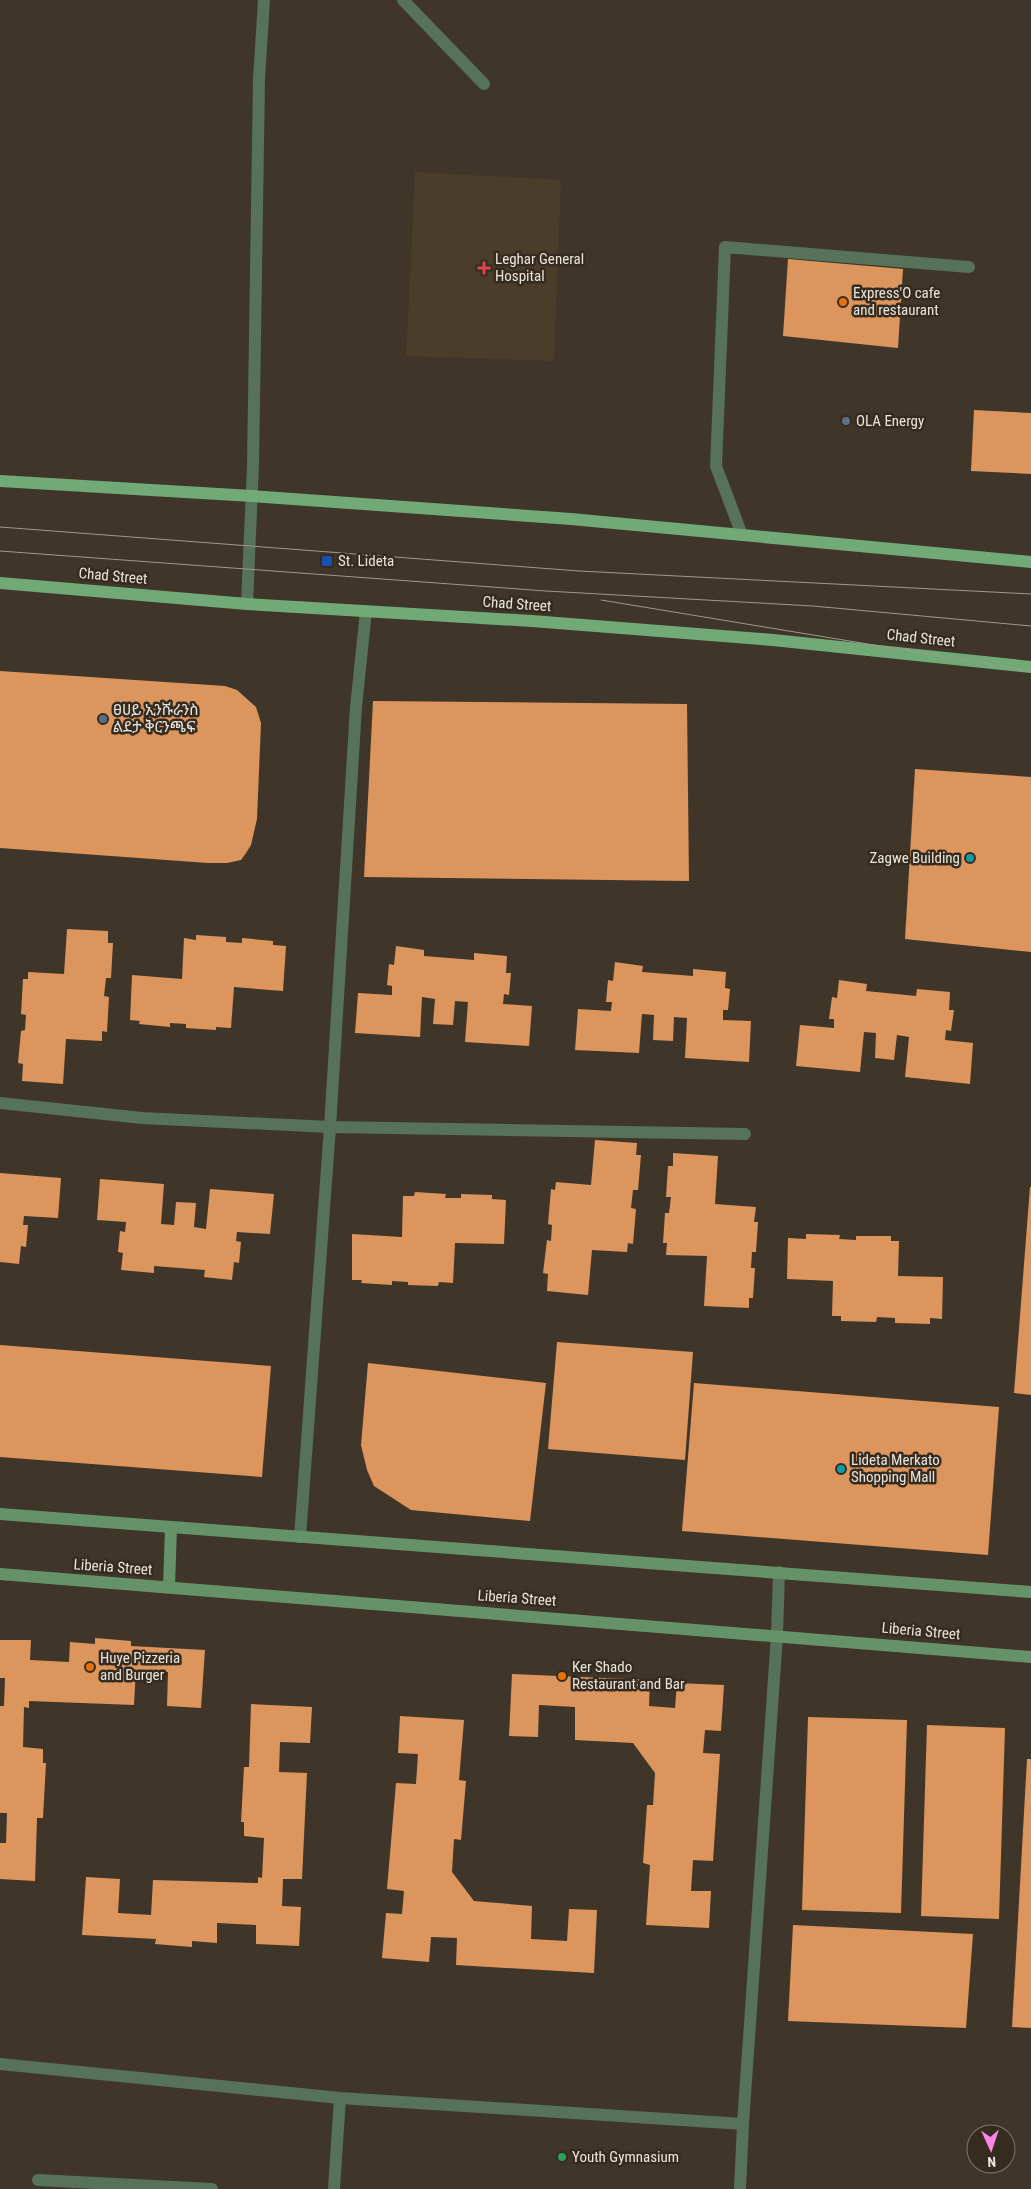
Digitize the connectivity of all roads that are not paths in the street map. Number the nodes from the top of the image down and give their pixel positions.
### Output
1 (264, 0) edge
2 (403, 0) edge
3 (484, 84) dead end
4 (969, 268) dead end
5 (0, 481) edge
6 (252, 496) junction
7 (742, 535) junction
8 (1031, 562) edge
9 (0, 583) edge
10 (247, 604) junction
11 (366, 611) junction
12 (1031, 667) edge
13 (0, 1103) edge
14 (330, 1128) junction
15 (745, 1134) dead end
16 (0, 1514) edge
17 (171, 1527) junction
18 (300, 1536) junction
19 (779, 1572) junction
20 (0, 1574) edge
21 (169, 1587) junction
22 (1031, 1592) edge
23 (777, 1635) junction
24 (1031, 1657) edge
25 (0, 2064) edge
26 (340, 2098) junction
27 (743, 2124) junction
28 (38, 2180) dead end
29 (212, 2189) edge
30 (334, 2189) edge
31 (740, 2189) edge

1 - 6 street
2 - 3 street
4 - 7 street
5 - 6 main road
6 - 7 main road
6 - 10 street
7 - 8 main road
9 - 10 main road, Chad Street
10 - 11 main road, Chad Street
11 - 12 main road, Chad Street
11 - 14 street
13 - 14 street
14 - 15 street
14 - 18 street
16 - 17 street
17 - 18 street
17 - 21 street
18 - 19 street
19 - 22 street
19 - 23 street
20 - 21 street, Liberia Street
21 - 23 street, Liberia Street
23 - 24 street, Liberia Street
23 - 27 street
25 - 26 street
26 - 27 street
26 - 30 street
27 - 31 street
28 - 29 street

